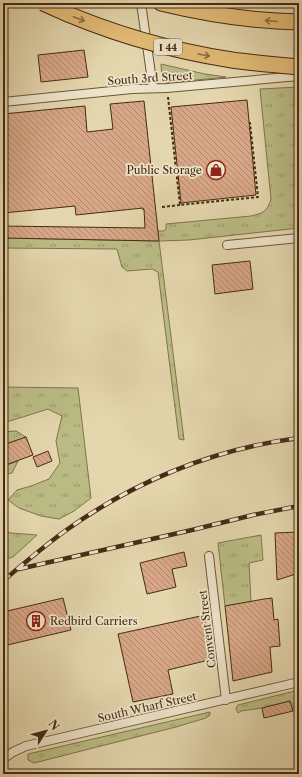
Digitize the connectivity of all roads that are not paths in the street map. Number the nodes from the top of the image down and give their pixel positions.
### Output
1 (43, 3) edge
2 (141, 3) edge
3 (161, 3) edge
4 (204, 3) edge
5 (242, 18) junction
6 (299, 22) edge
7 (299, 67) edge
8 (299, 76) edge
9 (154, 88) junction
10 (3, 102) edge
11 (299, 238) edge
12 (227, 244) dead end
13 (209, 556) dead end
14 (299, 682) edge
15 (226, 700) junction
16 (3, 759) edge

1 -> 7 highway, I 44, bridge
2 - 9 street
3 - 5 highway
4 - 5 highway
6 -> 5 highway
8 - 9 street, South 3rd Street
9 - 10 street, South 3rd Street
11 - 12 street
13 - 15 street, Convent Street
14 - 15 street, South Wharf Street
15 - 16 street, South Wharf Street

